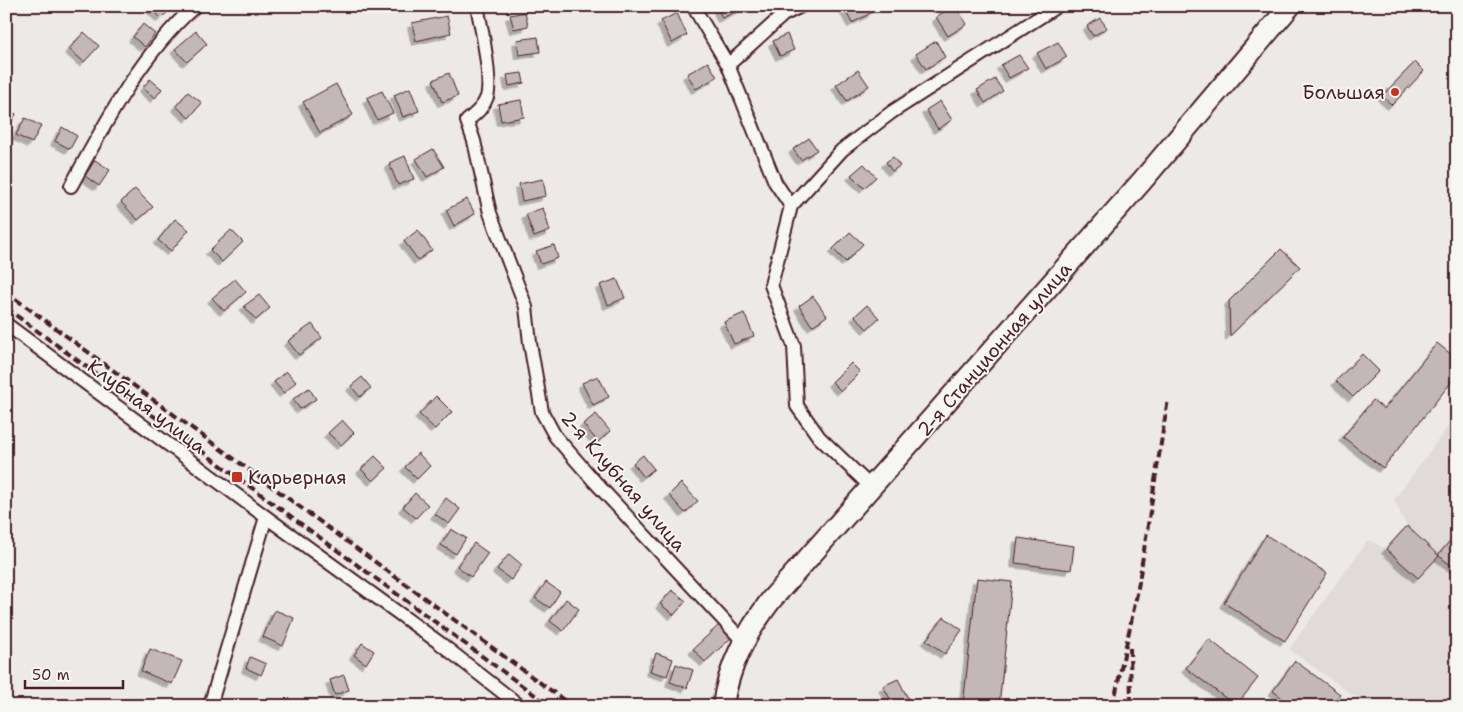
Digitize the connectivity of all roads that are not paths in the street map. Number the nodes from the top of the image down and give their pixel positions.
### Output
1 (195, 6) edge
2 (477, 6) edge
3 (693, 6) edge
4 (801, 6) edge
5 (1057, 6) edge
6 (1290, 6) edge
7 (1044, 9) edge
8 (728, 65) junction
9 (71, 186) dead end
10 (792, 206) junction
11 (6, 324) edge
12 (872, 488) junction
13 (266, 517) junction
14 (743, 641) junction
15 (210, 706) edge
16 (520, 706) edge
17 (723, 706) edge

1 - 9 street
2 - 14 street, 2-я Клубная улица
3 - 8 street
4 - 8 street
5 - 7 street
6 - 12 main road, 2-я Станционная улица
7 - 10 street
8 - 10 street
10 - 12 street
11 - 13 street, Клубная улица
12 - 14 main road, 2-я Станционная улица
13 - 15 street
13 - 16 street, Клубная улица
14 - 17 main road, 2-я Станционная улица

